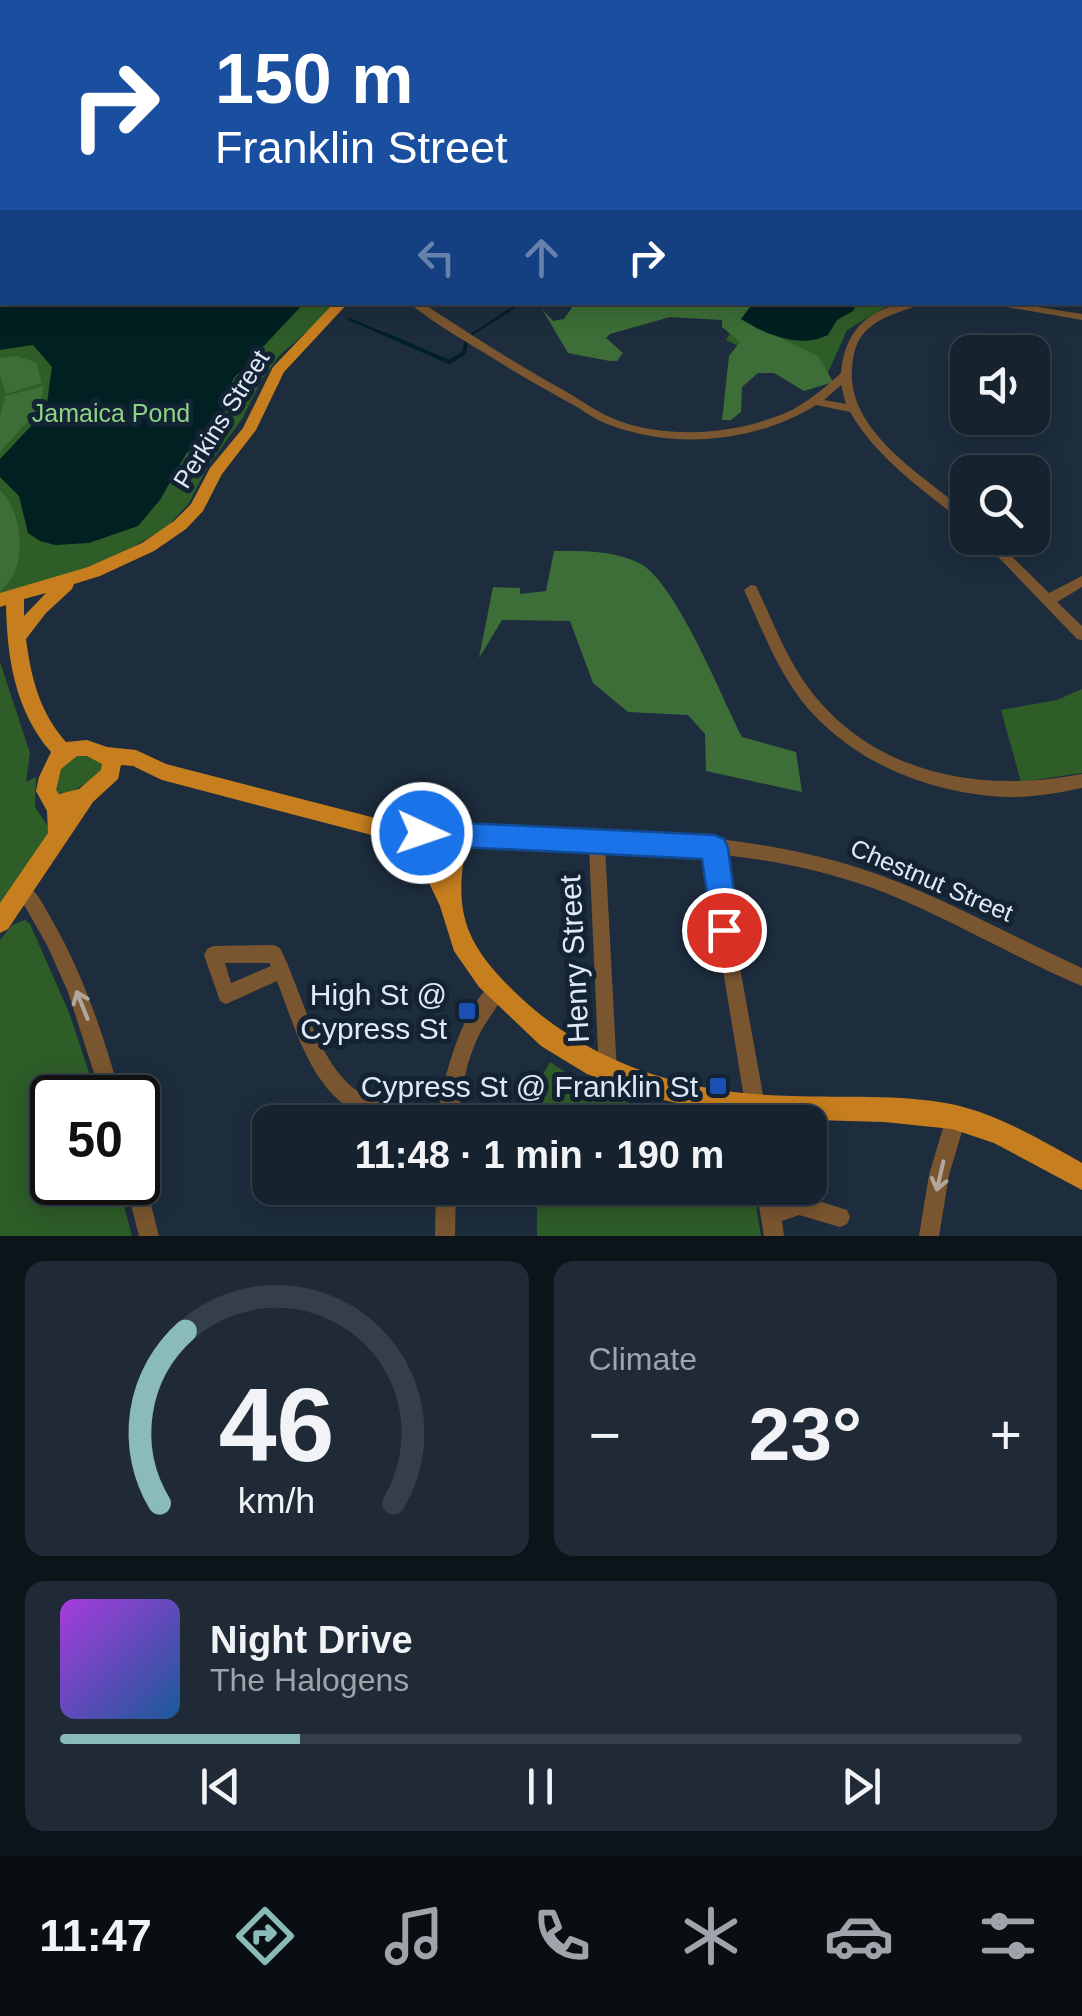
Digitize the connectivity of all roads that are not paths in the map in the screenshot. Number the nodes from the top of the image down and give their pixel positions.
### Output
1 (340, 305) edge
2 (348, 305) edge
3 (419, 305) edge
4 (910, 305) edge
5 (1004, 305) edge
6 (1082, 317) edge
7 (317, 328) junction
8 (845, 375) junction
9 (818, 402) junction
10 (855, 410) junction
11 (950, 505) edge
12 (1003, 555) edge
13 (74, 578) junction
14 (1082, 581) edge
15 (751, 590) dead end
16 (8, 598) edge
17 (1049, 600) junction
18 (10, 630) edge
19 (1082, 635) edge
20 (62, 751) junction
21 (106, 755) junction
22 (162, 771) junction
23 (106, 779) junction
24 (1082, 781) edge
25 (87, 794) junction
26 (54, 802) junction
27 (388, 830) junction
28 (431, 834) junction
29 (458, 835) junction
30 (59, 837) junction
31 (597, 841) junction
32 (715, 848) junction
33 (430, 862) junction
34 (24, 891) junction
35 (448, 900) junction
36 (0, 922) edge
37 (282, 970) dead end
38 (1082, 976) edge
39 (497, 990) junction
40 (608, 1074) junction
41 (106, 1075) edge
42 (360, 1105) edge
43 (451, 1105) edge
44 (718, 1105) edge
45 (754, 1105) edge
46 (827, 1116) edge
47 (956, 1118) junction
48 (1082, 1177) edge
49 (142, 1205) edge
50 (446, 1205) edge
51 (840, 1217) dead end
52 (772, 1225) edge
53 (149, 1236) edge
54 (445, 1236) edge
55 (929, 1236) edge

1 - 7 main road, Perkins Street
2 - 7 main road, Perkins Street
3 - 9 street
4 - 8 street
5 - 6 street
7 - 13 main road, Perkins Street
8 - 9 street
8 - 10 street
9 - 10 street
10 - 11 street
12 - 17 street
13 - 16 main road, Perkins Street
13 - 18 main road
14 - 17 street
15 - 24 street
16 - 18 main road
17 - 19 street
18 - 20 main road
20 - 21 main road
20 - 26 main road
21 - 22 main road, Chestnut Street
21 - 23 main road
22 - 23 main road, Chestnut Street
22 - 27 main road, Chestnut Street
23 - 25 main road
25 - 26 main road
25 - 30 main road
26 - 30 main road
27 - 28 main road, Chestnut Street
27 - 33 main road
28 - 29 main road, Chestnut Street
28 - 33 main road
29 - 31 street, Chestnut Street
29 - 35 main road
30 - 34 main road
31 - 32 street, Chestnut Street
31 - 40 street, Henry Street
32 - 38 street, Chestnut Street
32 - 45 street
33 - 35 main road
34 - 36 main road
41 -> 34 street
35 - 39 main road
37 - 42 street
39 - 40 main road
39 - 43 street
40 - 44 main road
46 - 47 main road
47 - 48 main road
47 -> 55 street
49 - 53 street
50 - 54 street
51 - 52 street

